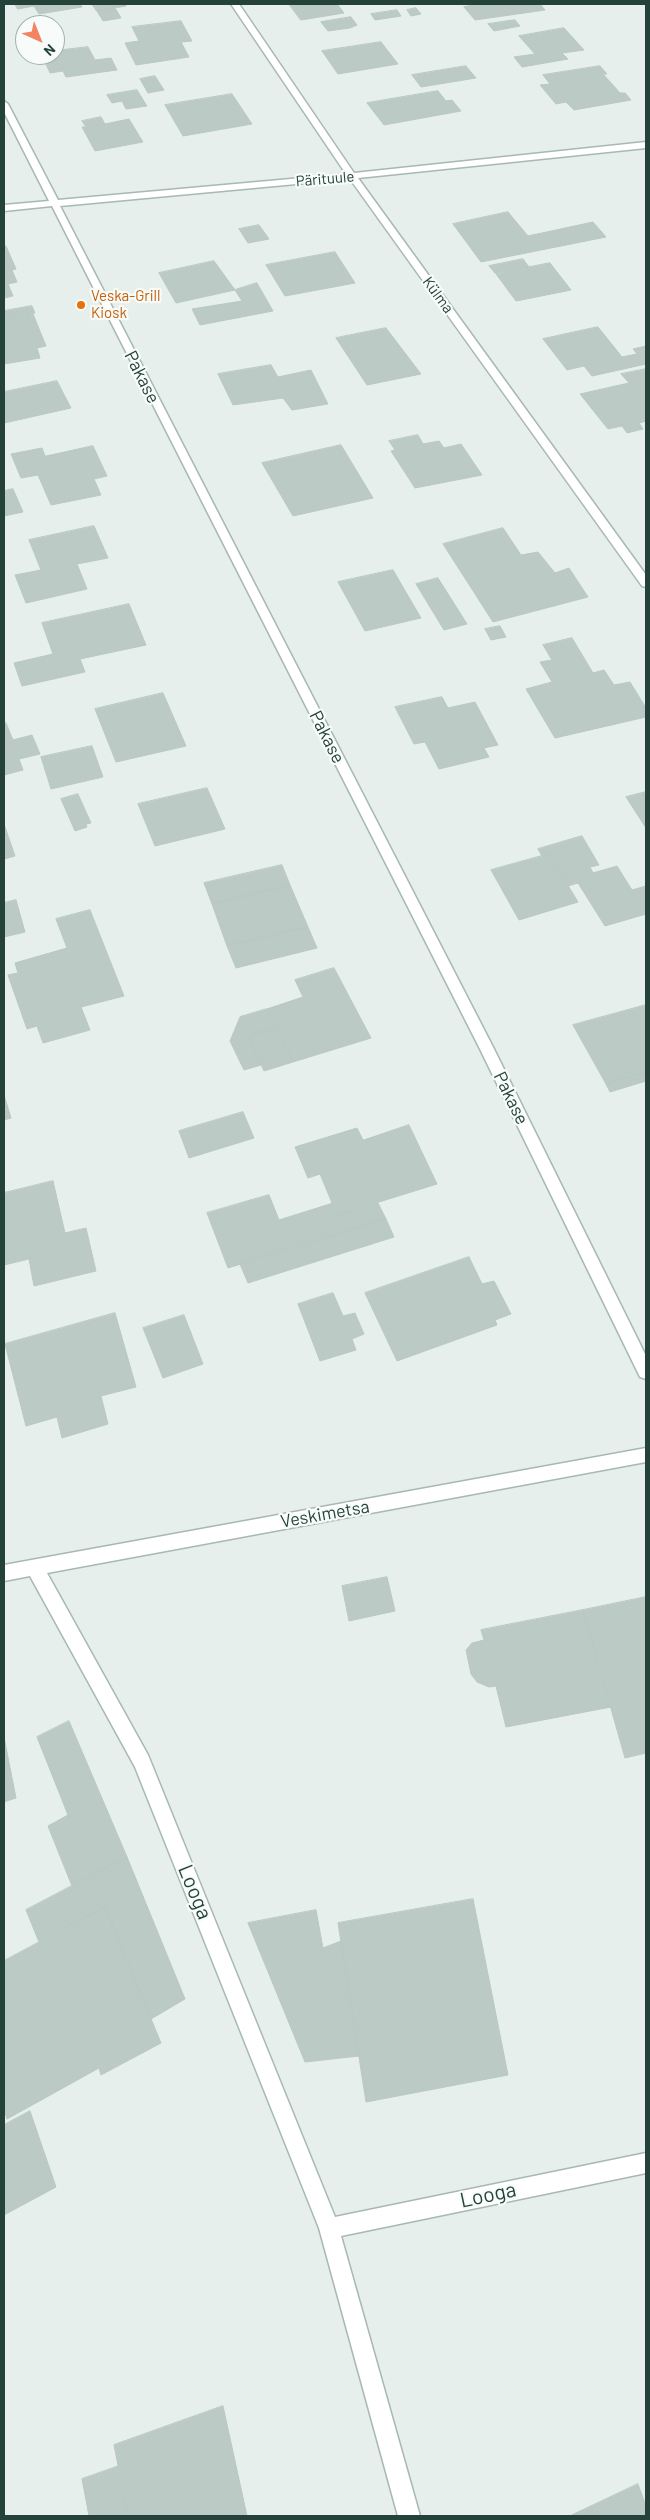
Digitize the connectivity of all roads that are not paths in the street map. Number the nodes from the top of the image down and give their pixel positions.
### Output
1 (235, 4) edge
2 (4, 104) edge
3 (646, 146) edge
4 (352, 176) junction
5 (54, 203) junction
6 (4, 208) edge
7 (646, 583) edge
8 (646, 1372) edge
9 (646, 1455) edge
10 (34, 1568) junction
11 (4, 1573) edge
12 (646, 2163) edge
13 (330, 2228) junction
14 (409, 2516) edge

1 - 4 street, Külma
2 - 5 street, Pakase
3 - 4 street, Pärituule
4 - 5 street, Pärituule
4 - 7 street, Külma
5 - 6 street, Pärituule
5 - 8 street, Pakase
9 - 10 street, Veskimetsa
10 - 11 street, Veskimetsa
10 - 13 street, Looga
12 - 13 street, Looga
13 - 14 street, Looga

